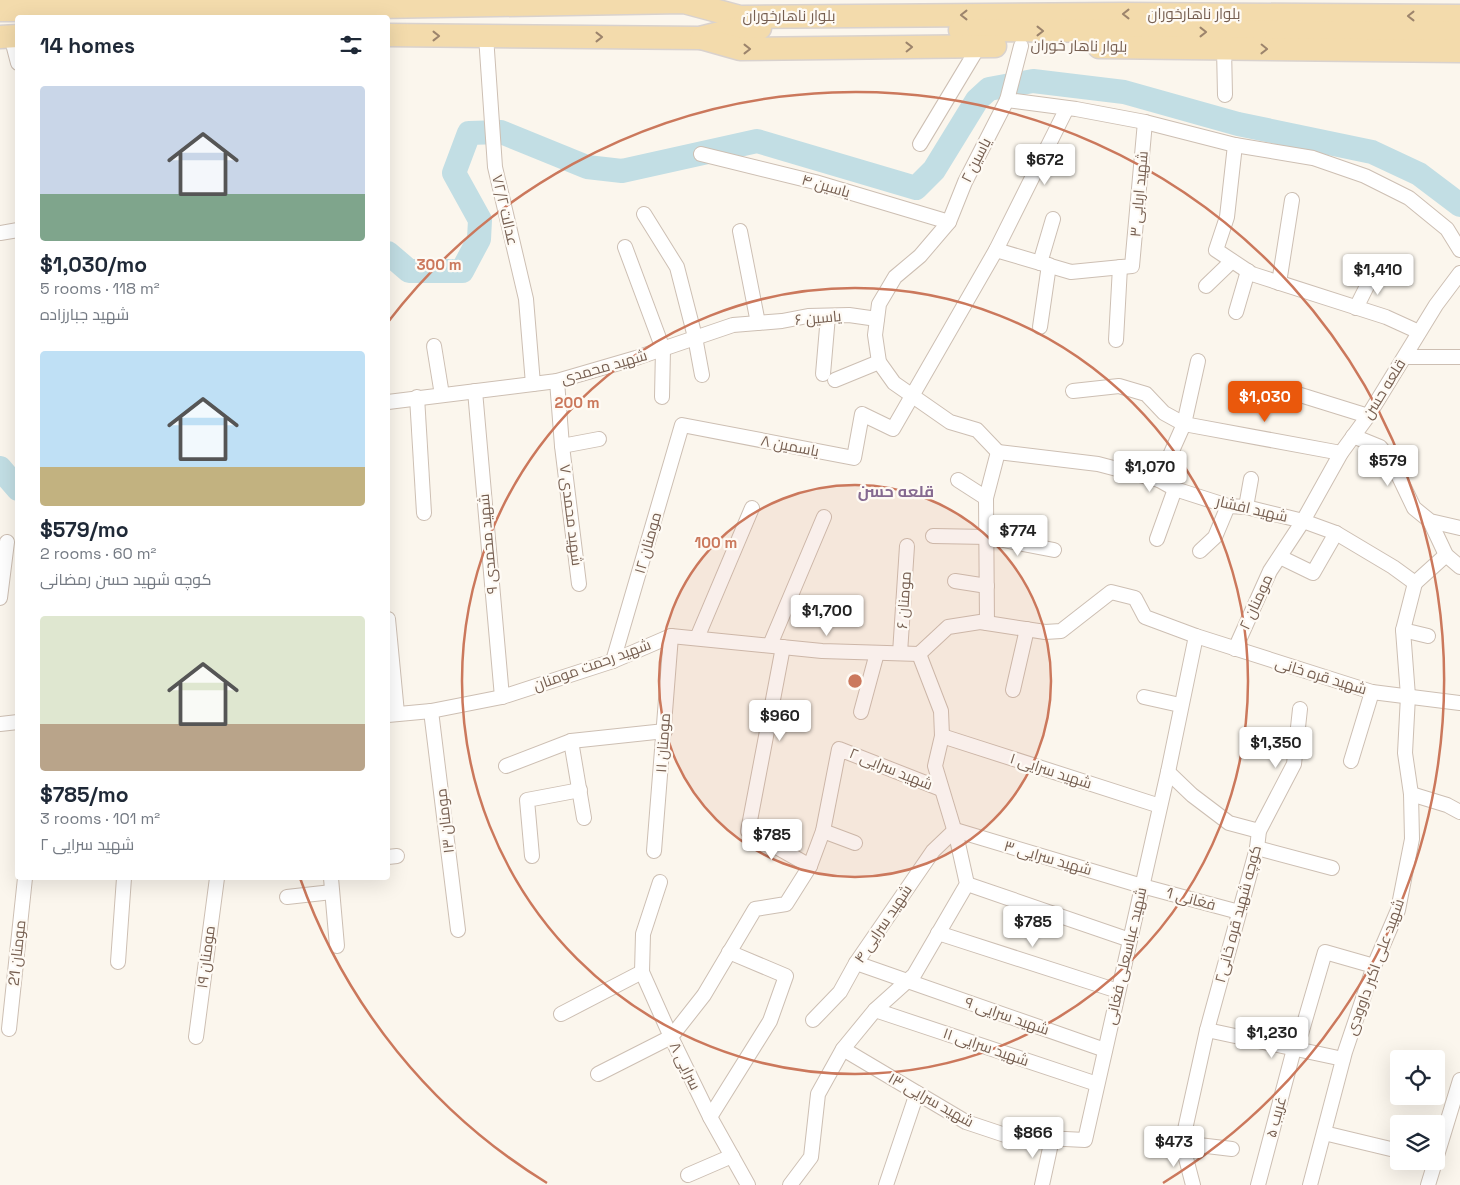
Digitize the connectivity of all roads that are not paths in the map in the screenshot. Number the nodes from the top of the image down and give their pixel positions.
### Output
1 (709, 0) edge
2 (684, 2) junction
3 (456, 3) edge
4 (89, 5) edge
5 (259, 5) edge
6 (0, 10) edge
7 (1460, 16) edge
8 (1460, 33) edge
9 (390, 35) edge
10 (9, 36) edge
11 (486, 36) junction
12 (700, 38) junction
13 (979, 46) junction
14 (1021, 46) junction
15 (1224, 48) junction
16 (1460, 51) edge
17 (15, 54) edge
18 (1225, 95) dead end
19 (1008, 96) junction
20 (1067, 108) junction
21 (1146, 122) junction
22 (920, 144) dead end
23 (1235, 145) junction
24 (702, 154) dead end
25 (1292, 200) dead end
26 (644, 214) dead end
27 (1053, 219) dead end
28 (949, 222) junction
29 (15, 230) edge
30 (740, 231) dead end
31 (0, 233) edge
32 (625, 246) dead end
33 (996, 250) junction
34 (1460, 250) edge
35 (1232, 261) junction
36 (1045, 264) junction
37 (1126, 266) junction
38 (1248, 271) junction
39 (1460, 273) edge
40 (1398, 276) dead end
41 (1280, 283) junction
42 (1206, 286) dead end
43 (1356, 308) junction
44 (1236, 312) dead end
45 (828, 316) junction
46 (877, 319) junction
47 (758, 323) junction
48 (1040, 327) dead end
49 (1419, 332) junction
50 (696, 337) junction
51 (1116, 340) dead end
52 (434, 346) dead end
53 (662, 349) junction
54 (1404, 356) junction
55 (1460, 356) edge
56 (1198, 361) dead end
57 (879, 362) junction
58 (702, 375) dead end
59 (556, 381) junction
60 (533, 384) junction
61 (475, 391) junction
62 (1073, 391) dead end
63 (1294, 393) dead end
64 (442, 395) junction
65 (912, 395) junction
66 (417, 397) junction
67 (662, 397) dead end
68 (390, 402) edge
69 (1368, 416) junction
70 (1184, 424) junction
71 (682, 426) joint
72 (1353, 436) junction
73 (599, 440) dead end
74 (562, 446) junction
75 (998, 452) junction
76 (1341, 453) junction
77 (1250, 479) dead end
78 (958, 480) dead end
79 (1159, 480) junction
80 (1175, 488) junction
81 (986, 498) junction
82 (1228, 506) junction
83 (1246, 507) junction
84 (752, 508) dead end
85 (424, 513) dead end
86 (824, 516) dead end
87 (1303, 521) junction
88 (1430, 521) junction
89 (1460, 528) edge
90 (1336, 533) junction
91 (933, 536) dead end
92 (988, 537) junction
93 (1157, 539) dead end
94 (8, 540) edge
95 (907, 546) dead end
96 (1054, 550) dead end
97 (1200, 551) dead end
98 (1446, 555) junction
99 (1280, 558) junction
100 (1460, 567) edge
101 (955, 582) dead end
102 (1415, 583) junction
103 (579, 584) dead end
104 (987, 586) junction
105 (0, 598) edge
106 (987, 623) junction
107 (1027, 629) junction
108 (1403, 630) junction
109 (671, 636) junction
110 (1196, 636) junction
111 (1428, 636) dead end
112 (697, 638) junction
113 (777, 646) junction
114 (1235, 649) junction
115 (878, 653) junction
116 (900, 653) junction
117 (919, 654) junction
118 (613, 661) junction
119 (390, 666) edge
120 (1014, 690) dead end
121 (1372, 692) junction
122 (1408, 696) junction
123 (502, 697) junction
124 (1144, 697) dead end
125 (1459, 701) edge
126 (1180, 705) junction
127 (1300, 709) dead end
128 (432, 711) junction
129 (861, 712) dead end
130 (392, 714) edge
131 (15, 722) edge
132 (0, 724) edge
133 (665, 730) junction
134 (942, 736) junction
135 (571, 741) junction
136 (1351, 762) dead end
137 (506, 766) dead end
138 (1168, 772) junction
139 (941, 789) junction
140 (580, 790) junction
141 (1411, 794) junction
142 (1160, 806) junction
143 (1460, 812) edge
144 (584, 818) dead end
145 (955, 830) junction
146 (823, 831) junction
147 (1259, 831) junction
148 (855, 843) dead end
149 (1257, 848) junction
150 (654, 851) dead end
151 (532, 856) dead end
152 (810, 866) junction
153 (1332, 868) dead end
154 (25, 880) edge
155 (124, 880) edge
156 (217, 880) edge
157 (660, 882) dead end
158 (967, 884) junction
159 (332, 885) edge
160 (1142, 886) junction
161 (287, 897) dead end
162 (1239, 912) junction
163 (458, 930) dead end
164 (938, 933) junction
165 (1130, 940) junction
166 (337, 946) dead end
167 (729, 952) junction
168 (118, 962) dead end
169 (856, 963) junction
170 (1374, 966) junction
171 (642, 972) junction
172 (908, 982) junction
173 (1118, 991) junction
174 (704, 995) joint
175 (875, 1010) junction
176 (561, 1014) dead end
177 (814, 1020) dead end
178 (9, 1029) dead end
179 (1207, 1030) junction
180 (1300, 1034) dead end
181 (196, 1037) dead end
182 (671, 1037) junction
183 (843, 1049) junction
184 (1294, 1049) junction
185 (1105, 1050) junction
186 (1343, 1059) junction
187 (598, 1074) dead end
188 (1460, 1080) edge
189 (1097, 1084) junction
190 (918, 1093) junction
191 (710, 1117) junction
192 (1324, 1133) junction
193 (1445, 1133) edge
194 (1052, 1139) junction
195 (1085, 1140) joint
196 (1182, 1144) junction
197 (1232, 1149) dead end
198 (1390, 1149) edge
199 (732, 1156) junction
200 (1434, 1170) edge
201 (688, 1175) dead end
202 (748, 1185) edge
203 (790, 1185) edge
204 (886, 1185) edge
205 (1042, 1185) edge
206 (1193, 1185) edge
207 (1258, 1185) edge
208 (1310, 1185) edge
209 (1428, 1185) edge

1 - 2 main road
2 - 3 main road, بلوار ناهارخوران
7 -> 2 main road, بلوار ناهارخوران
3 - 5 main road, بلوار ناهارخوران
4 - 5 main road, بلوار ناهارخوران
4 - 6 main road, بلوار ناهارخوران
12 -> 8 main road, بلوار ناهارخوران
9 -> 11 main road, بلوار ناهارخوران
10 - 17 street
11 -> 12 main road, بلوار ناهارخوران
11 - 60 street, عدالت ۷۲/۲
12 -> 13 main road, بلوار ناهار خوران
13 - 14 main road, بلوار ناهار خوران
13 - 22 street
14 - 15 main road, بلوار ناهار خوران
14 - 19 street, یاسین ۲
15 -> 16 main road, بلوار ناهار خوران
15 - 18 street
19 - 20 street
19 - 28 street, یاسین ۲
20 - 21 street
20 - 33 street
21 - 23 street
21 - 37 street, شهید اربابی ۳
23 - 34 street
23 - 35 street
24 - 28 street, یاسین ۴
25 - 41 street
26 - 50 street
27 - 36 street
28 - 46 street, یاسین ۲
29 - 31 street
30 - 47 street
32 - 53 street
33 - 36 street
33 - 65 street
35 - 38 street
35 - 42 street
36 - 37 street
36 - 48 street
37 - 51 street, شهید اربابی ۳
38 - 41 street
38 - 44 street
39 - 49 street, قلعه حسن
40 - 43 street
41 - 43 street
43 - 49 street
45 - 46 street, یاسین ۶
45 - 47 street, یاسین ۶
45 - 57 street
46 - 57 street, یاسین ۲
47 - 50 street, شهید محمدی
49 - 54 street, قلعه حسن
50 - 53 street, شهید محمدی
50 - 58 street
52 - 64 street
53 - 59 street, شهید محمدی
53 - 67 street
54 - 55 street
54 - 69 street, قلعه حسن
56 - 70 street
57 - 65 street
59 - 60 street, شهید محمدی
59 - 74 street, شهید محمدی ۷
60 - 61 street, شهید محمدی
61 - 64 street, شهید محمدی
61 - 123 street, ۹ شهید محمدی
62 - 70 street
63 - 69 street
64 - 66 street, شهید محمدی
65 - 71 street, یاسمین ۸
65 - 75 street
66 - 68 street, شهید محمدی
66 - 85 street
69 - 72 street, قلعه حسن
70 - 76 street
70 - 79 street
71 - 118 street, مومنان ۱۲
72 - 76 street, قلعه حسن
72 - 88 street
73 - 74 street, شهید محمدی ۷
74 - 103 street, شهید محمدی ۷
75 - 79 street, شهید افشار
75 - 81 street
76 - 87 street, قلعه حسن
77 - 83 street
78 - 81 street
79 - 80 street, شهید افشار
80 - 82 street, شهید افشار
80 - 93 street
81 - 92 street
82 - 83 street, شهید افشار
82 - 97 street
83 - 87 street, شهید افشار
84 - 112 street
86 - 113 street
87 - 90 street, شهید افشار
87 - 99 street, قلعه حسن
88 - 89 street
88 - 98 street
90 - 99 street
90 - 102 street, شهید افشار
91 - 92 street
92 - 96 street
92 - 104 street
94 - 105 street
95 - 116 street, مومنان ۶
98 - 100 street
98 - 102 street
99 - 114 street, ۲ مومنان
101 - 104 street
102 - 108 street, شهید علی اکبر داوودی
104 - 106 street
106 - 107 street
106 - 117 street
107 - 110 street
107 - 120 street
108 - 111 street
108 - 122 street, شهید علی اکبر داوودی
109 - 112 street, شهید رحمت مومنان
109 - 118 street, شهید رحمت مومنان
109 - 133 street, مومنان ۱۱
110 - 114 street
110 - 126 street, شهید عباسعلی فغانی
112 - 113 street, شهید رحمت مومنان
113 - 115 street, شهید رحمت مومنان
113 - 152 street
114 - 121 street, شهید قره خانی
115 - 116 street, شهید رحمت مومنان
115 - 129 street
116 - 117 street, شهید رحمت مومنان
117 - 134 street
118 - 123 street, شهید رحمت مومنان
119 - 130 street
121 - 122 street, شهید قره خانی
121 - 136 street
122 - 125 street, شهید قره خانی
122 - 141 street, شهید علی اکبر داوودی
123 - 128 street, شهید رحمت مومنان
124 - 126 street
126 - 138 street, شهید عباسعلی فغانی
127 - 147 street
128 - 130 street, شهید رحمت مومنان
128 - 163 street, مومنان ۱۳
131 - 132 street
133 - 135 street
133 - 150 street, مومنان ۱۱
134 - 139 street
134 - 142 street, شهید سرایی ۱
135 - 137 street
135 - 140 street
138 - 142 street, شهید عباسعلی فغانی
138 - 147 street
139 - 145 street
139 - 146 street, شهید سرایی ۲
140 - 144 street
140 - 151 street
141 - 143 street
141 - 170 street, شهید علی اکبر داوودی
142 - 160 street, شهید عباسعلی فغانی
145 - 158 street
145 - 160 street, شهید سرایی ۳
145 - 169 street, شهید سرایی ۴
146 - 148 street
146 - 152 street, شهید سرایی ۲
147 - 149 street, کوچه شهید قره خانی۲
149 - 153 street
149 - 162 street, کوچه شهید قره خانی۲
152 - 167 street, شهید سرایی ۲
154 - 178 street, مومنان 21
155 - 168 street
156 - 181 street, مومنان ۱۹
157 - 171 street
158 - 164 street
158 - 165 street
159 - 161 street
159 - 166 street
160 - 162 street, فغانی 1
160 - 165 street, شهید عباسعلی فغانی
162 - 179 street, کوچه شهید قره خانی۲
164 - 172 street
164 - 173 street
165 - 173 street, شهید عباسعلی فغانی
167 - 174 street, شهید سرایی ۲
167 - 191 street
169 - 172 street, شهید سرایی ۹
169 - 177 street, شهید سرایی ۴
170 - 180 street
170 - 186 street, شهید علی اکبر داوودی
171 - 176 street
171 - 182 street
172 - 175 street
172 - 185 street, شهید سرایی ۹
173 - 185 street, شهید عباسعلی فغانی
174 - 182 street, سرایی ۸
175 - 183 street
175 - 189 street, شهید سرایی ۱۱
179 - 184 street
179 - 196 street, کوچه شهید قره خانی۲
182 - 187 street
182 - 191 street, سرایی ۸
183 - 190 street, شهید سرایی ۱۳
183 - 203 street
184 - 186 street
184 - 207 street, غریب ۵
185 - 189 street, شهید عباسعلی فغانی
186 - 192 street, شهید علی اکبر داوودی
188 - 193 street
189 - 195 street, شهید عباسعلی فغانی
190 - 194 street, شهید سرایی ۱۳
190 - 204 street
191 - 199 street, سرایی ۸
192 - 198 street
192 - 208 street, شهید علی اکبر داوودی
194 - 195 street, شهید سرایی ۱۳
194 - 205 street
196 - 197 street
196 - 206 street
199 - 201 street
199 - 202 street, سرایی ۸
200 - 209 street

